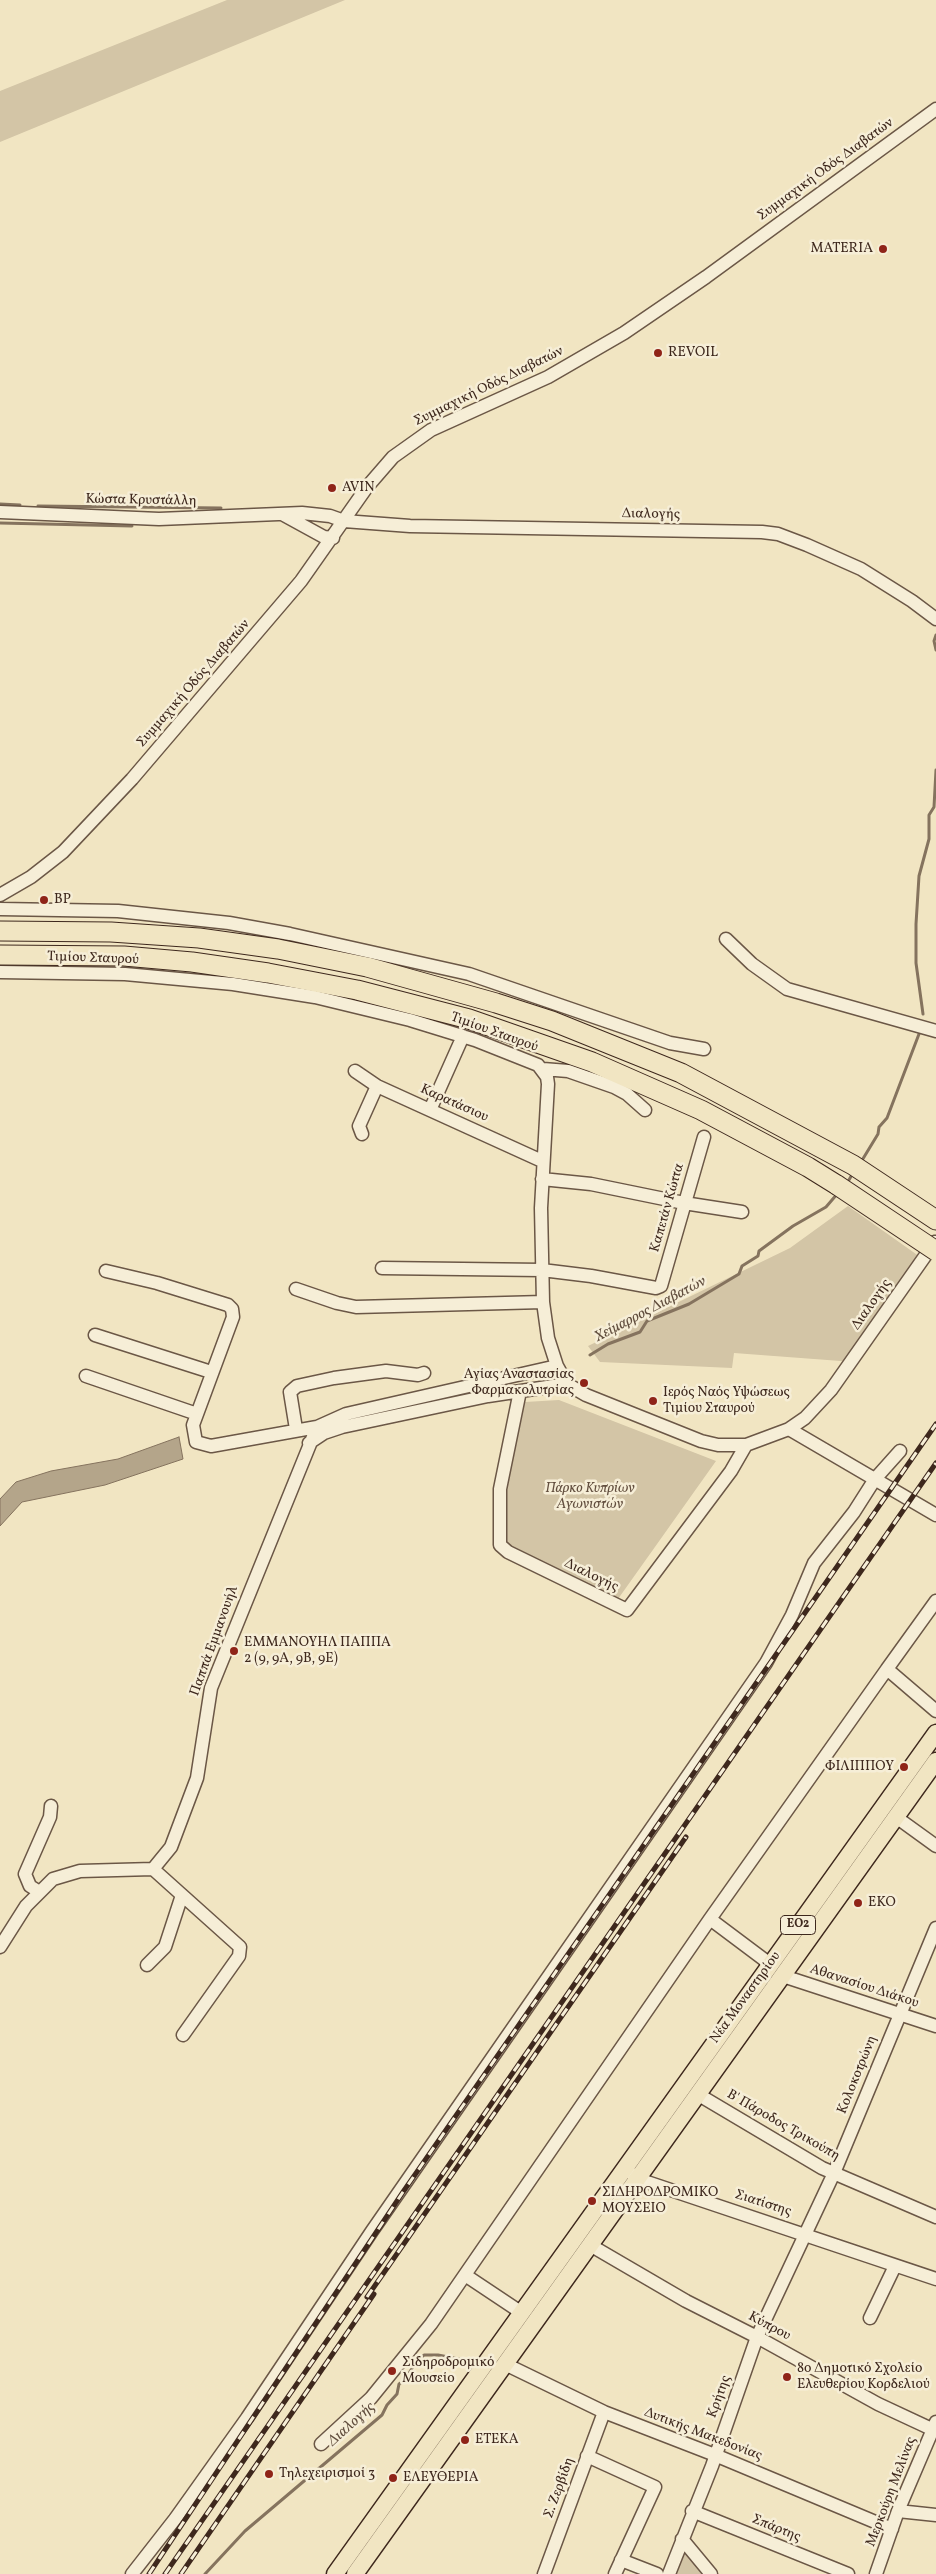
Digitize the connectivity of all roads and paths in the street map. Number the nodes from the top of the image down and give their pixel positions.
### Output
1 (936, 109) edge
2 (0, 512) edge
3 (282, 514) junction
4 (344, 521) junction
5 (333, 538) junction
6 (936, 619) edge
7 (0, 895) edge
8 (0, 909) edge
9 (0, 931) edge
10 (726, 939) dead end
11 (0, 955) edge
12 (0, 972) edge
13 (936, 1031) edge
14 (463, 1036) junction
15 (704, 1049) dead end
16 (543, 1070) junction
17 (354, 1071) dead end
18 (378, 1086) junction
19 (430, 1110) junction
20 (645, 1110) dead end
21 (362, 1134) dead end
22 (704, 1137) dead end
23 (542, 1161) junction
24 (542, 1178) junction
25 (684, 1203) junction
26 (742, 1212) dead end
27 (936, 1220) edge
28 (936, 1240) edge
29 (936, 1251) edge
30 (382, 1268) dead end
31 (542, 1270) junction
32 (106, 1271) dead end
33 (296, 1289) dead end
34 (543, 1302) junction
35 (95, 1335) dead end
36 (557, 1366) junction
37 (211, 1372) junction
38 (424, 1373) dead end
39 (86, 1376) dead end
40 (567, 1384) junction
41 (520, 1391) junction
42 (197, 1414) junction
43 (317, 1427) junction
44 (296, 1429) junction
45 (789, 1429) junction
46 (309, 1443) junction
47 (746, 1445) junction
48 (900, 1451) dead end
49 (875, 1479) junction
50 (936, 1515) edge
51 (936, 1601) edge
52 (887, 1669) junction
53 (936, 1711) edge
54 (936, 1733) edge
55 (936, 1761) edge
56 (51, 1806) dead end
57 (896, 1817) junction
58 (936, 1846) edge
59 (154, 1869) junction
60 (38, 1891) junction
61 (182, 1895) junction
62 (710, 1919) junction
63 (936, 1928) edge
64 (0, 1947) edge
65 (770, 1964) junction
66 (147, 1965) dead end
67 (783, 1976) junction
68 (899, 2014) junction
69 (936, 2026) edge
70 (183, 2035) dead end
71 (699, 2095) junction
72 (624, 2168) junction
73 (834, 2173) junction
74 (638, 2179) junction
75 (936, 2217) edge
76 (806, 2234) junction
77 (590, 2246) junction
78 (895, 2266) junction
79 (464, 2275) junction
80 (936, 2279) edge
81 (522, 2312) junction
82 (870, 2318) dead end
83 (757, 2337) junction
84 (505, 2364) junction
85 (604, 2412) junction
86 (935, 2428) edge
87 (321, 2444) dead end
88 (715, 2455) junction
89 (587, 2456) junction
90 (692, 2511) junction
91 (898, 2511) junction
92 (936, 2515) edge
93 (892, 2529) junction
94 (682, 2539) junction
95 (621, 2560) junction
96 (132, 2574) edge
97 (335, 2574) edge
98 (355, 2574) edge
99 (544, 2574) edge
100 (615, 2574) edge
101 (657, 2574) edge
102 (668, 2574) edge
103 (711, 2574) edge
104 (848, 2574) edge
105 (876, 2574) edge

1 - 4 street, Συμμαχική Οδός Διαβατών
2 - 3 street, Κώστα Κρυστάλλη
3 - 4 street, Κώστα Κρυστάλλη
3 - 5 street
4 - 5 street, Συμμαχική Οδός Διαβατών
4 - 6 street, Διαλογής
5 - 7 street, Συμμαχική Οδός Διαβατών
8 - 15 street
9 - 27 highway
10 - 13 street
11 - 29 highway, bridge
12 - 14 street, Τιμίου Σταυρού
14 - 16 street, Τιμίου Σταυρού
14 - 19 street
16 - 20 street
16 - 23 street, Τιμίου Σταυρού
17 - 18 street, Καρατάσιου
18 - 19 street, Καρατάσιου
18 - 21 street
19 - 23 street, Καρατάσιου
22 - 25 street, Καπετάν Κώττα
23 - 24 street, Τιμίου Σταυρού
24 - 25 street
24 - 31 street, Τιμίου Σταυρού
25 - 26 street
25 - 31 street, Καπετάν Κώττα
28 - 45 street, Διαλογής
30 - 31 street
31 - 34 street, Τιμίου Σταυρού
32 - 37 street
33 - 34 street
34 - 36 street, Τιμίου Σταυρού
35 - 37 street
36 - 40 street, Τιμίου Σταυρού
36 - 43 street
37 - 42 street
38 - 44 street
39 - 42 street
40 - 41 street
40 - 47 street
41 - 46 street
41 - 47 street, Διαλογής
42 - 44 street
43 - 44 street
43 - 46 street, Παππά Εμμανουήλ
45 - 47 street
45 - 49 street
46 - 59 street, Παππά Εμμανουήλ
48 - 49 street
49 - 50 street
49 - 96 street
51 - 52 street
52 - 53 street
52 - 62 street
54 - 65 main road, Νέα Μοναστηρίου / ΕΟ2
55 - 57 main road, Νέα Μοναστηρίου / ΕΟ2
56 - 60 street
57 - 58 street
57 - 67 main road, Νέα Μοναστηρίου / ΕΟ2
59 - 60 street
59 - 61 street
60 - 64 street
61 - 66 street
61 - 70 street
62 - 65 street
62 - 79 street
63 - 68 street, Κολοκοτρώνη
65 - 72 main road, Νέα Μοναστηρίου / ΕΟ2
67 - 68 street, Αθανασίου Διάκου
67 - 71 main road, Νέα Μοναστηρίου / ΕΟ2
68 - 69 street, Αθανασίου Διάκου
68 - 73 street, Κολοκοτρώνη
71 - 73 street, Β' Πάροδος Τρικούπη
71 - 74 main road, Νέα Μοναστηρίου / ΕΟ2
72 - 74 street, Σιατίστης
72 - 81 main road, ΕΟ2
73 - 75 street, Β' Πάροδος Τρικούπη
73 - 76 street, Κολοκοτρώνη
74 - 76 street, Σιατίστης
74 - 77 main road, ΕΟ2
76 - 78 street, Σιατίστης
76 - 83 street, Κρήτης
77 - 83 street, Κύπρου
77 - 84 main road, ΕΟ2
78 - 80 street, Σιατίστης
78 - 82 street
79 - 81 street
79 - 87 street
81 - 97 main road, ΕΟ2
83 - 86 street, Κύπρου
83 - 88 street, Κρήτης
84 - 85 street, Δυτικής Μακεδονίας
84 - 98 main road, ΕΟ2
85 - 88 street, Δυτικής Μακεδονίας
85 - 89 street, Σ. Ζερβίδη
86 - 91 street, Μερκούρη Μελίνας
88 - 90 street, Κρήτης
88 - 93 street, Δυτικής Μακεδονίας
89 - 95 street
89 - 99 street, Σ. Ζερβίδη
90 - 94 street, Κρήτης
90 - 104 street, Σπάρτης
91 - 92 street
91 - 93 street, Μερκούρη Μελίνας
93 - 105 street, Μερκούρη Μελίνας
94 - 102 street, Κρήτης
94 - 103 street
95 - 100 street
95 - 101 street

